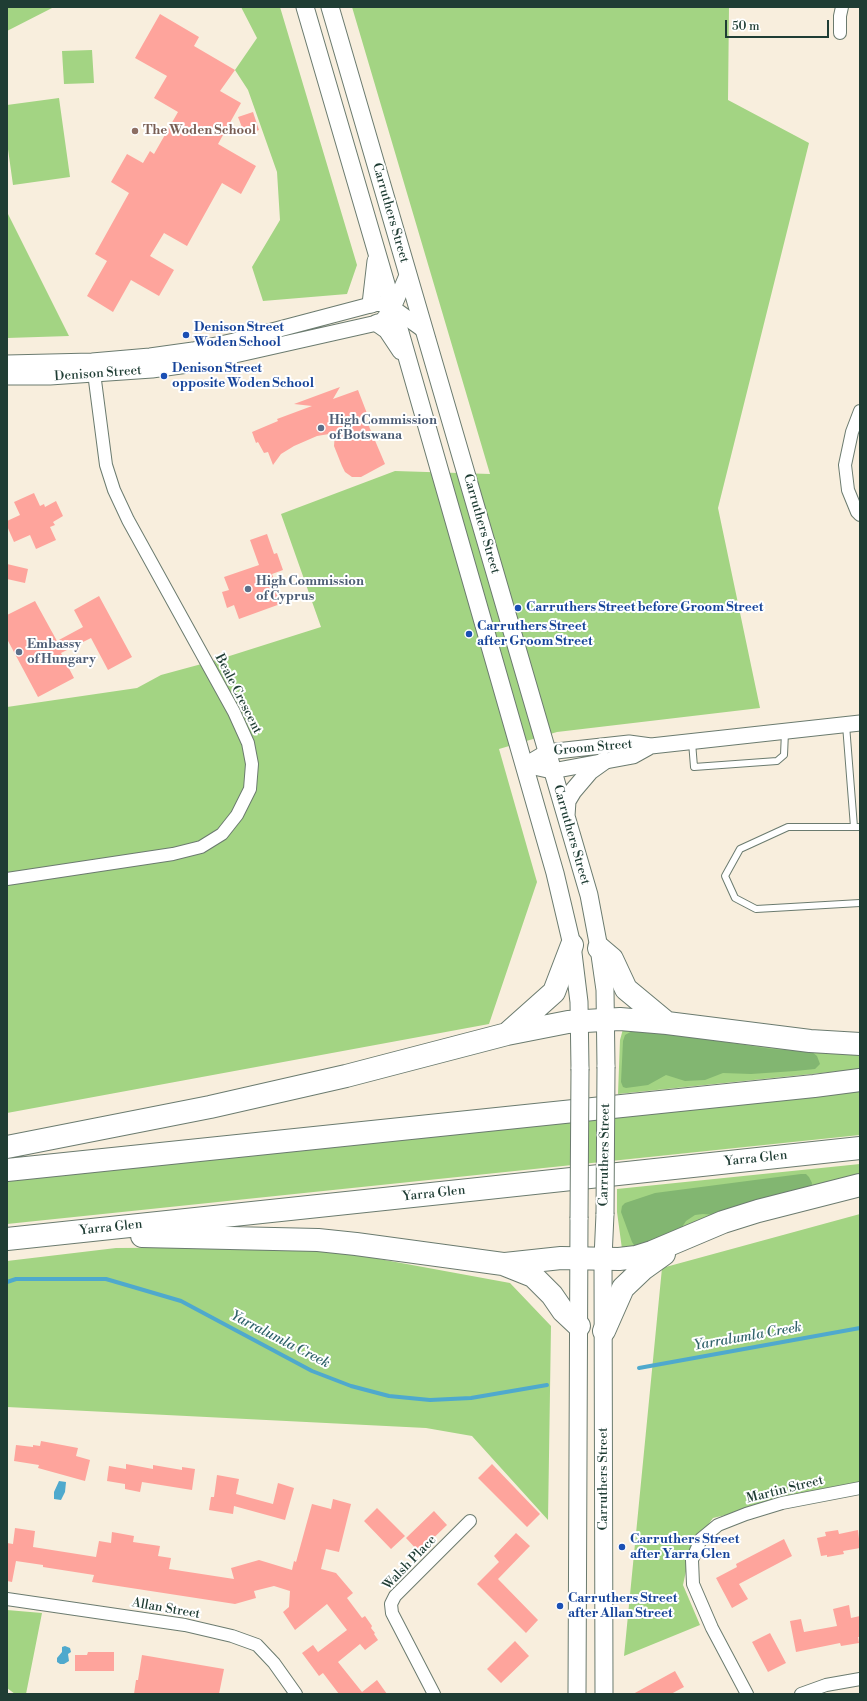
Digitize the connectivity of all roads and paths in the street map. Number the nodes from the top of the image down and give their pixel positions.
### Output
1 (305, 7) edge
2 (330, 7) edge
3 (842, 7) edge
4 (840, 34) dead end
5 (377, 254) junction
6 (408, 273) junction
7 (371, 304) junction
8 (393, 308) junction
9 (377, 324) junction
10 (425, 331) junction
11 (409, 362) junction
12 (7, 363) edge
13 (93, 368) junction
14 (7, 377) edge
15 (860, 411) edge
16 (860, 515) edge
17 (853, 724) edge
18 (785, 730) junction
19 (692, 742) junction
20 (651, 746) junction
21 (547, 752) junction
22 (604, 762) junction
23 (525, 765) junction
24 (552, 771) junction
25 (566, 816) junction
26 (857, 827) edge
27 (7, 879) edge
28 (860, 903) edge
29 (572, 945) junction
30 (599, 948) junction
31 (605, 1019) junction
32 (579, 1021) junction
33 (667, 1023) junction
34 (507, 1034) junction
35 (860, 1044) edge
36 (860, 1080) edge
37 (7, 1147) edge
38 (860, 1148) edge
39 (7, 1170) edge
40 (860, 1185) edge
41 (42, 1235) junction
42 (692, 1236) junction
43 (7, 1239) edge
44 (578, 1258) junction
45 (603, 1258) junction
46 (503, 1264) junction
47 (578, 1326) junction
48 (604, 1331) junction
49 (860, 1488) edge
50 (470, 1521) dead end
51 (7, 1599) edge
52 (860, 1679) edge
53 (296, 1694) edge
54 (434, 1694) edge
55 (577, 1694) edge
56 (604, 1694) edge
57 (747, 1694) edge
58 (801, 1694) edge

1 - 5 main road, Carruthers Street
2 - 6 main road, Carruthers Street
3 - 4 street
5 - 7 main road
5 - 8 main road, Carruthers Street
6 - 8 street
6 - 10 main road, Carruthers Street
7 - 8 street, Denison Street
7 - 13 street, Denison Street
8 - 9 street
8 - 10 street, Denison Street
8 - 11 main road, Carruthers Street
9 - 11 main road
9 - 13 street, Denison Street
10 - 21 main road, Carruthers Street
11 - 23 main road, Carruthers Street
12 - 13 street, Denison Street
13 - 14 street, Denison Street
13 - 27 street, Beale Crescent
15 - 16 street
17 - 18 street, Groom Street
17 - 26 lane
18 - 19 street, Groom Street
18 - 19 lane
19 - 20 street, Groom Street
20 - 21 street, Groom Street
20 - 22 street, Groom Street
21 - 23 street, Groom Street
21 - 24 main road, Carruthers Street
22 - 24 street, Groom Street
22 - 25 main road
23 - 24 street, Groom Street
23 - 29 main road, Carruthers Street
24 - 25 main road, Carruthers Street
25 - 30 main road, Carruthers Street
26 - 28 lane
29 - 32 main road, Carruthers Street
29 - 34 highway
30 - 31 main road, Carruthers Street
30 - 33 highway
31 - 32 highway
31 - 33 highway
31 - 45 main road, Carruthers Street, bridge
32 - 34 highway
32 - 44 main road, Carruthers Street, bridge
33 - 35 highway
34 - 37 highway
36 - 39 highway
38 - 41 highway, Yarra Glen
40 - 42 highway
41 - 43 highway, Yarra Glen
41 - 46 highway
42 - 45 highway
42 - 48 highway
44 - 45 highway
44 - 46 highway
44 - 47 main road, Carruthers Street
45 - 48 main road, Carruthers Street
46 - 47 highway
47 - 55 main road, Carruthers Street
48 - 56 main road, Carruthers Street
49 - 57 street, Martin Street
50 - 54 street, Walsh Place
51 - 53 street, Allan Street
52 - 58 street

